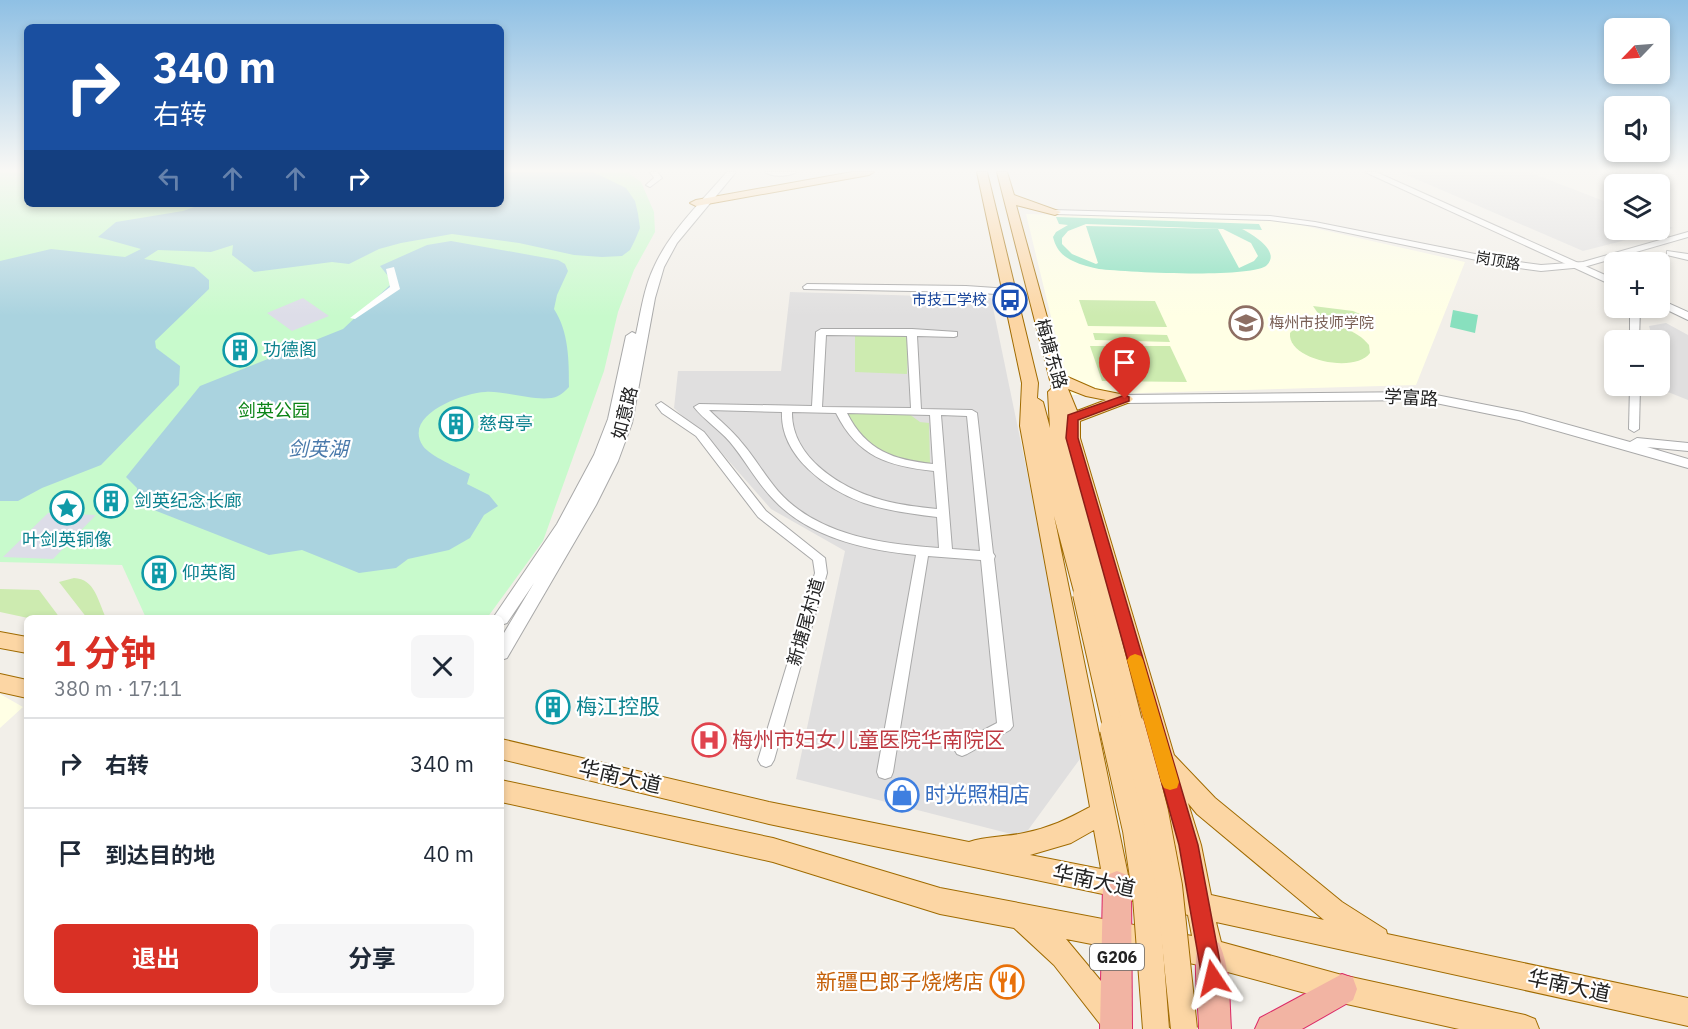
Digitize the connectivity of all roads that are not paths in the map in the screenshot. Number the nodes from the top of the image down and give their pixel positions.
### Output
1 (680, 220) edge
2 (689, 220) edge
3 (993, 220) edge
4 (1026, 220) edge
5 (1035, 220) edge
6 (1285, 220) edge
7 (1479, 220) edge
8 (1483, 220) edge
9 (1028, 223) junction
10 (1688, 234) edge
11 (1670, 254) dead end
12 (1688, 257) edge
13 (1580, 264) junction
14 (1604, 276) edge
15 (807, 287) dead end
16 (1010, 292) junction
17 (1670, 309) edge
18 (1688, 318) edge
19 (912, 332) junction
20 (954, 334) dead end
21 (1056, 378) junction
22 (1030, 383) junction
23 (1635, 396) edge
24 (1125, 399) junction
25 (661, 405) dead end
26 (787, 409) junction
27 (817, 410) junction
28 (840, 410) junction
29 (916, 412) junction
30 (935, 412) junction
31 (1072, 418) junction
32 (1634, 429) dead end
33 (1599, 438) junction
34 (1688, 447) edge
35 (1688, 464) edge
36 (939, 468) junction
37 (942, 514) junction
38 (923, 551) junction
39 (946, 552) junction
40 (989, 556) junction
41 (1091, 594) junction
42 (504, 615) edge
43 (0, 640) edge
44 (24, 644) edge
45 (504, 648) edge
46 (0, 683) edge
47 (24, 687) edge
48 (962, 749) dead end
49 (504, 750) edge
50 (1164, 759) junction
51 (766, 760) dead end
52 (885, 772) dead end
53 (504, 792) edge
54 (1103, 812) junction
55 (963, 853) junction
56 (1117, 885) junction
57 (1201, 906) junction
58 (1021, 916) junction
59 (1118, 935) junction
60 (1384, 946) junction
61 (1209, 953) junction
62 (1342, 989) junction
63 (1688, 1012) edge
64 (1116, 1025) edge
65 (1156, 1029) edge
66 (1184, 1029) edge
67 (1215, 1029) edge
68 (1271, 1029) edge
69 (1525, 1029) edge

1 - 42 street, 如意路
2 - 45 street, 如意路
3 - 16 main road, 梅塘东路
4 - 9 main road, 梅塘东路
5 - 9 main road
6 - 13 street, 岗顶路
7 - 13 street
8 - 13 street
9 - 21 main road, 梅塘东路
10 - 13 street, 岗顶路
11 - 12 street
13 - 14 street
15 - 16 street
16 - 22 main road, 梅塘东路
17 - 18 street
19 - 20 street
19 - 27 street
19 - 29 street
21 - 24 main road
21 - 31 main road, 梅塘东路
21 - 41 main road
22 - 41 main road
22 - 54 main road, 梅塘东路
23 - 32 street
24 - 31 main road
24 - 33 street, 学富路
25 - 51 street, 新塘尾村道
26 - 27 street
26 - 37 street
26 - 38 street
27 - 28 street
28 - 29 street
28 - 36 street
29 - 30 street
30 - 36 street
30 - 40 street
31 - 50 main road, 梅塘东路
33 - 34 street
33 - 35 street, 学富路
36 - 37 street
37 - 39 street
38 - 39 street
38 - 52 street
39 - 40 street
40 - 48 street
41 - 65 main road, bridge
41 - 66 main road, bridge
43 - 44 main road
46 - 47 main road
49 - 55 main road, 华南大道
50 - 57 main road, 梅塘东路
50 - 60 main road
53 - 58 main road, 华南大道
54 - 55 main road
54 - 56 main road, 梅塘东路
55 - 56 main road, 华南大道
56 - 57 main road, 华南大道
56 - 59 highway, G206
57 - 60 main road, 华南大道
57 - 61 main road, 梅塘东路
58 - 59 main road, 华南大道
58 - 64 main road
59 - 61 main road, 华南大道
59 - 64 highway, G206
60 - 63 main road, 华南大道
61 - 62 main road, 华南大道
61 - 67 highway
62 - 68 highway
62 - 69 main road, 华南大道

